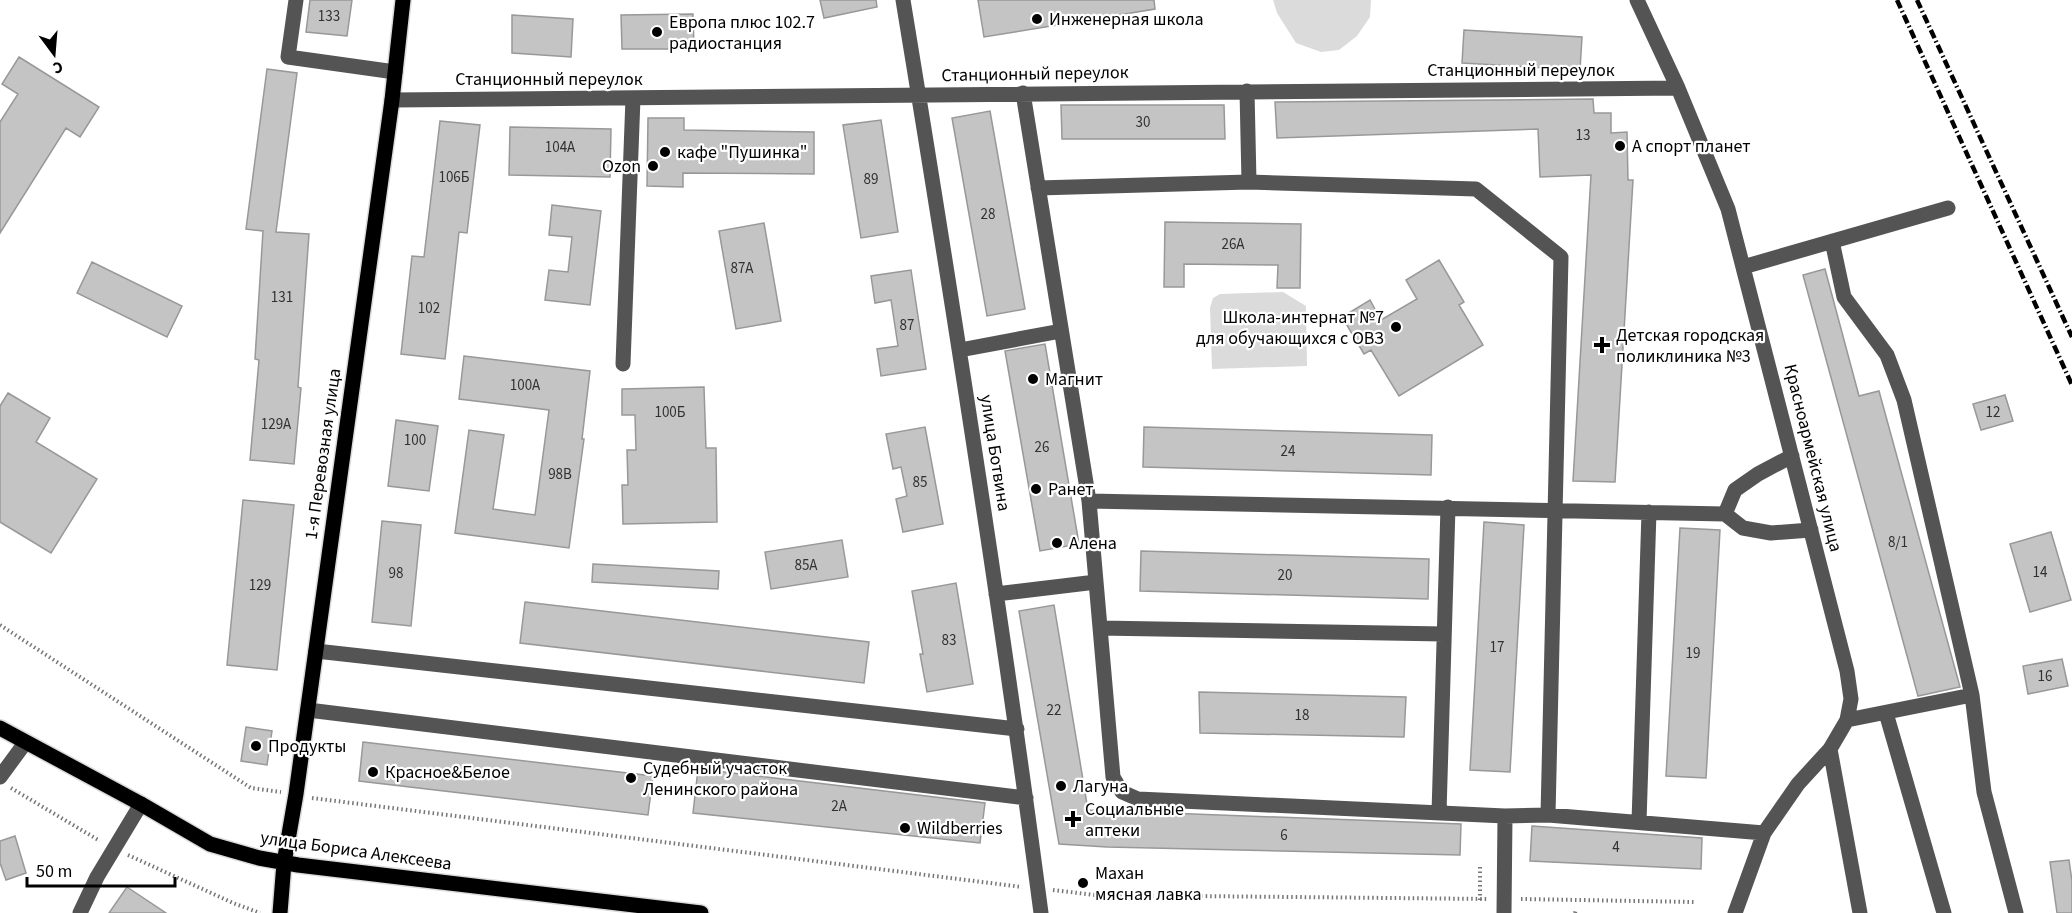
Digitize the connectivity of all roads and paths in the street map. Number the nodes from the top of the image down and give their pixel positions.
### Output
1 (296, 0) edge
2 (403, 0) edge
3 (903, 0) edge
4 (1637, 0) edge
5 (395, 72) junction
6 (1678, 88) junction
7 (1247, 91) junction
8 (1023, 93) junction
9 (919, 96) junction
10 (633, 98) junction
11 (392, 100) junction
12 (1249, 182) junction
13 (1038, 188) junction
14 (1948, 208) dead end
15 (1832, 242) junction
16 (1743, 267) junction
17 (1061, 330) junction
18 (960, 350) junction
19 (623, 364) dead end
20 (1792, 456) junction
21 (1089, 501) junction
22 (1448, 507) junction
23 (1556, 509) junction
24 (1649, 512) junction
25 (1725, 514) junction
26 (1811, 530) junction
27 (1096, 582) junction
28 (996, 594) junction
29 (0, 625) edge
30 (1100, 628) junction
31 (1444, 634) junction
32 (316, 651) junction
33 (1972, 695) junction
34 (308, 710) junction
35 (1886, 713) junction
36 (1847, 720) junction
37 (0, 728) edge
38 (1017, 729) junction
39 (25, 743) junction
40 (1830, 748) junction
41 (0, 777) edge
42 (296, 794) junction
43 (1026, 798) junction
44 (141, 804) junction
45 (1439, 813) junction
46 (1548, 815) junction
47 (1505, 816) junction
48 (1639, 822) junction
49 (1764, 833) junction
50 (285, 863) junction
51 (1480, 864) dead end
52 (1037, 888) junction
53 (1480, 900) junction
54 (1694, 902) dead end
55 (1504, 906) edge
56 (80, 913) edge
57 (280, 913) edge
58 (701, 913) edge
59 (1041, 913) edge
60 (1735, 913) edge
61 (1860, 913) edge
62 (1944, 913) edge
63 (2016, 913) edge

1 - 5 street
2 - 5 main road, 1-я Перевозная улица
3 - 9 street, улица Ботвина
4 - 6 street, Красноармейская улица
5 - 11 main road, 1-я Перевозная улица
6 - 7 street, Станционный переулок
6 - 16 street, Красноармейская улица
7 - 8 street, Станционный переулок
7 - 12 street
8 - 9 street, Станционный переулок
8 - 13 street
9 - 10 street, Станционный переулок
9 - 18 street, улица Ботвина
10 - 11 street, Станционный переулок
10 - 19 street
11 - 32 main road, 1-я Перевозная улица
12 - 13 street
12 - 23 street
13 - 17 street
14 - 15 street
15 - 16 street
15 - 33 street
16 - 20 street, Красноармейская улица
17 - 18 street
17 - 21 street
18 - 28 street, улица Ботвина
20 - 25 street
20 - 26 street, Красноармейская улица
21 - 22 street
21 - 27 street
22 - 23 street
22 - 31 street
23 - 24 street
23 - 46 street
24 - 25 street
24 - 48 street
25 - 26 street
26 - 36 street, Красноармейская улица
27 - 28 street
27 - 30 street
28 - 38 street, улица Ботвина
29 - 42 path
30 - 31 street
30 - 45 street
31 - 45 street
32 - 34 main road, 1-я Перевозная улица
32 - 38 street
33 - 35 street
33 - 63 street
34 - 42 main road, 1-я Перевозная улица
34 - 43 street
35 - 36 street
35 - 62 street
36 - 40 street, Красноармейская улица
37 - 39 main road, улица Бориса Алексеева
38 - 43 street, улица Ботвина
39 - 41 street
39 - 44 main road, улица Бориса Алексеева
40 - 49 street, Красноармейская улица
40 - 61 street
42 - 50 main road, 1-я Перевозная улица
42 - 52 path
43 - 52 street, улица Ботвина
44 - 50 main road, улица Бориса Алексеева
44 - 56 street
45 - 47 street
46 - 47 street
46 - 48 street
47 - 55 street
48 - 49 street
49 - 60 street, Красноармейская улица
50 - 57 main road, 1-я Перевозная улица
50 - 58 main road, улица Бориса Алексеева
51 - 53 path
52 - 53 path
52 - 59 street, улица Ботвина
53 - 55 path
54 - 55 path

